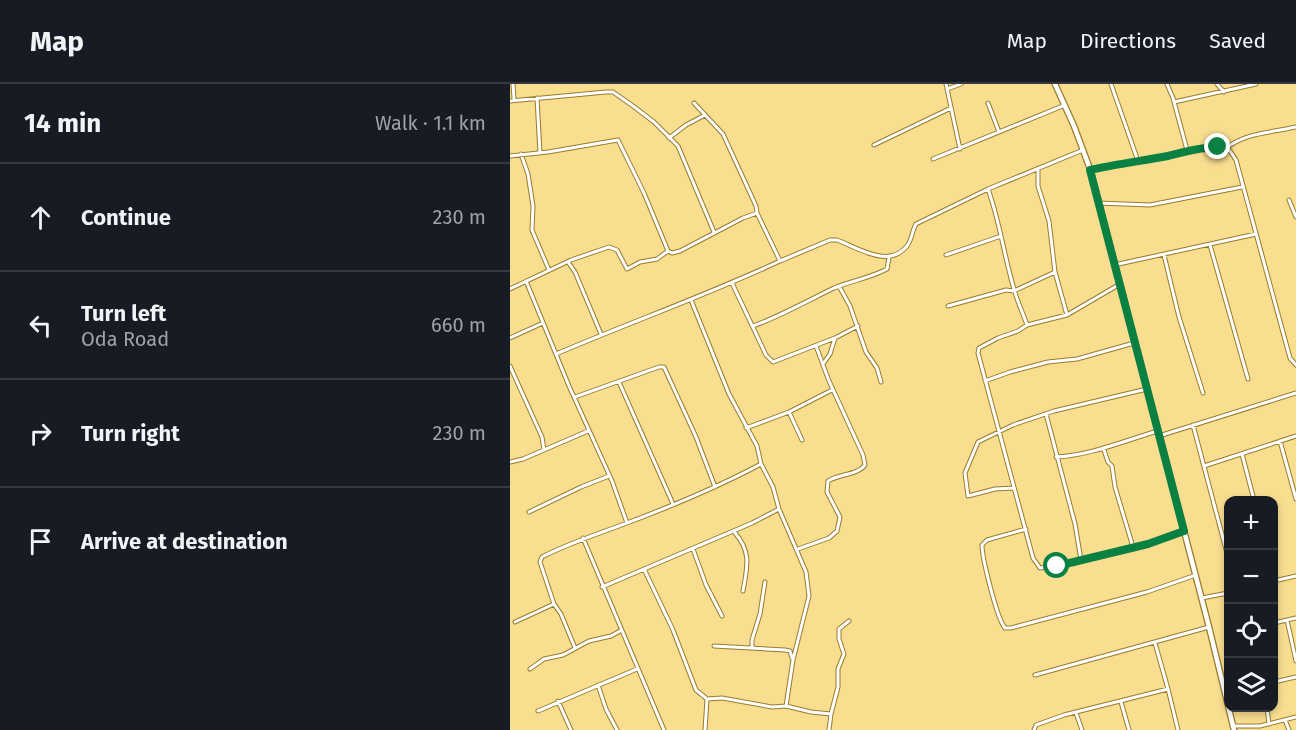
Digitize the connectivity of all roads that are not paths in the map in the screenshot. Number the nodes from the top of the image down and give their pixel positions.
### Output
1 (513, 84) edge
2 (946, 84) edge
3 (961, 84) edge
4 (1055, 84) edge
5 (1111, 84) edge
6 (1167, 84) edge
7 (1217, 84) edge
8 (1256, 84) edge
9 (947, 89) junction
10 (1224, 92) junction
11 (1216, 93) junction
12 (537, 98) junction
13 (512, 100) edge
14 (1174, 102) junction
15 (988, 103) dead end
16 (694, 104) dead end
17 (1065, 105) junction
18 (951, 108) junction
19 (705, 115) junction
20 (1296, 126) edge
21 (999, 132) junction
22 (669, 138) junction
23 (874, 145) dead end
24 (1226, 148) junction
25 (960, 149) junction
26 (1083, 150) junction
27 (1187, 150) junction
28 (540, 153) junction
29 (521, 154) junction
30 (510, 156) edge
31 (933, 159) dead end
32 (1138, 161) junction
33 (1038, 170) junction
34 (1090, 170) junction
35 (1242, 187) junction
36 (988, 189) junction
37 (1289, 200) dead end
38 (1098, 203) junction
39 (757, 213) junction
40 (1296, 218) edge
41 (714, 232) junction
42 (1256, 234) junction
43 (1001, 236) junction
44 (1210, 245) junction
45 (668, 250) junction
46 (946, 255) dead end
47 (1164, 255) junction
48 (889, 257) junction
49 (780, 261) junction
50 (568, 262) junction
51 (1114, 266) junction
52 (549, 270) junction
53 (1055, 272) junction
54 (526, 281) junction
55 (732, 283) junction
56 (1120, 284) junction
57 (839, 286) junction
58 (510, 289) edge
59 (1014, 291) junction
60 (691, 300) junction
61 (948, 306) dead end
62 (1067, 315) junction
63 (543, 323) junction
64 (1027, 325) junction
65 (753, 326) junction
66 (858, 326) junction
67 (601, 334) junction
68 (510, 338) edge
69 (835, 338) junction
70 (1134, 343) junction
71 (816, 346) junction
72 (556, 354) junction
73 (823, 364) junction
74 (1296, 365) edge
75 (510, 366) edge
76 (1248, 379) dead end
77 (881, 381) dead end
78 (985, 381) junction
79 (619, 382) junction
80 (1147, 389) junction
81 (833, 390) junction
82 (1203, 393) dead end
83 (1296, 393) edge
84 (575, 397) junction
85 (789, 412) junction
86 (1046, 414) junction
87 (1193, 425) junction
88 (746, 428) junction
89 (588, 431) junction
90 (999, 433) junction
91 (1158, 434) junction
92 (1296, 436) edge
93 (802, 440) dead end
94 (1280, 441) junction
95 (543, 445) junction
96 (550, 447) junction
97 (544, 450) junction
98 (1104, 450) junction
99 (1242, 454) junction
100 (1056, 457) junction
101 (510, 462) edge
102 (761, 464) junction
103 (1204, 466) junction
104 (609, 476) junction
105 (715, 487) junction
106 (1014, 488) junction
107 (1253, 496) edge
108 (1296, 499) edge
109 (673, 504) junction
110 (779, 509) junction
111 (529, 512) dead end
112 (627, 523) junction
113 (1026, 529) junction
114 (736, 530) junction
115 (1184, 531) junction
116 (583, 538) junction
117 (1133, 547) junction
118 (693, 549) junction
119 (798, 549) junction
120 (1226, 550) edge
121 (1082, 560) junction
122 (645, 568) junction
123 (1196, 575) junction
124 (1296, 577) edge
125 (1278, 580) edge
126 (765, 582) dead end
127 (602, 587) junction
128 (743, 591) dead end
129 (1224, 594) edge
130 (1202, 598) junction
131 (554, 604) junction
132 (722, 616) dead end
133 (1296, 618) edge
134 (1287, 620) junction
135 (849, 621) dead end
136 (515, 622) dead end
137 (1278, 622) edge
138 (1209, 627) junction
139 (621, 630) junction
140 (1155, 643) junction
141 (714, 646) dead end
142 (752, 647) junction
143 (575, 648) junction
144 (793, 660) junction
145 (1296, 661) edge
146 (530, 669) dead end
147 (637, 669) junction
148 (1035, 675) dead end
149 (1296, 677) edge
150 (1278, 681) edge
151 (598, 685) junction
152 (1168, 689) junction
153 (707, 699) junction
154 (558, 701) junction
155 (1121, 702) junction
156 (786, 706) junction
157 (538, 711) dead end
158 (1268, 712) edge
159 (1076, 713) junction
160 (831, 714) junction
161 (1296, 717) edge
162 (1285, 720) junction
163 (1269, 724) junction
164 (1233, 728) edge
165 (571, 730) edge
166 (617, 730) edge
167 (664, 730) edge
168 (705, 730) edge
169 (829, 730) edge
170 (1034, 730) edge
171 (1082, 730) edge
172 (1130, 730) edge
173 (1178, 730) edge
174 (1289, 730) edge

1 - 13 street
2 - 9 street
3 - 9 street
4 - 17 street
5 - 32 street
6 - 14 street
7 - 10 street
7 - 11 street
8 - 10 street
9 - 18 street
10 - 11 street
11 - 14 street
12 - 13 street
12 - 22 street
12 - 28 street
14 - 27 street
15 - 21 street
16 - 19 street
17 - 21 street
17 - 26 street
18 - 23 street
18 - 25 street
19 - 22 street
19 - 39 street
20 - 24 street
21 - 25 street
22 - 41 street
24 - 27 street
24 - 35 street
25 - 31 street
26 - 33 street
26 - 34 street
27 - 32 street
28 - 29 street
28 - 45 street
29 - 30 street
29 - 52 street
32 - 34 street
33 - 36 street
33 - 53 street
34 - 38 street
35 - 38 street
35 - 42 street
36 - 43 street
36 - 48 street
37 - 40 street
38 - 51 street
39 - 41 street
39 - 49 street
41 - 45 street
42 - 44 street
42 - 74 street
43 - 46 street
43 - 59 street
44 - 47 street
44 - 76 street
45 - 50 street
47 - 51 street
47 - 82 street
48 - 49 street
48 - 57 street
49 - 55 street
50 - 52 street
50 - 67 street
51 - 56 street
52 - 54 street
53 - 59 street
53 - 62 street
54 - 58 street
54 - 63 street
55 - 60 street
55 - 65 street
56 - 62 street
56 - 70 street
57 - 65 street
57 - 66 street
59 - 61 street
59 - 64 street
60 - 67 street
60 - 88 street
62 - 64 street
63 - 68 street
63 - 72 street
64 - 78 street
65 - 71 street
66 - 69 street
66 - 77 street
67 - 72 street
69 - 71 street
69 - 73 street
70 - 78 street
70 - 80 street
71 - 73 street
72 - 84 street
73 - 81 street
75 - 95 street
78 - 90 street
79 - 84 street
79 - 105 street
79 - 109 street
80 - 86 street
80 - 91 street
81 - 85 street
81 - 119 street
83 - 87 street
84 - 89 street
85 - 88 street
85 - 93 street
86 - 90 street
86 - 100 street
87 - 91 street
87 - 103 street
88 - 102 street
89 - 96 street
89 - 104 street
90 - 106 street
90 - 106 street
91 - 98 street
91 - 115 street
92 - 94 street
94 - 99 street
94 - 108 street
95 - 96 street
95 - 97 street
96 - 97 street
97 - 101 street
98 - 100 street
98 - 117 street
99 - 103 street
99 - 107 street
100 - 121 street
102 - 105 street
102 - 110 street
103 - 120 street
104 - 111 street
104 - 112 street
105 - 109 street
106 - 113 street
109 - 112 street
110 - 114 street
110 - 119 street
112 - 116 street
113 - 121 street
113 - 123 street
114 - 118 street
114 - 128 street
115 - 117 street
115 - 123 street
116 - 127 street
116 - 131 street
117 - 121 street
118 - 122 street
118 - 132 street
119 - 144 street
122 - 127 street
122 - 153 street
123 - 130 street
124 - 125 street
126 - 142 street
127 - 139 street
129 - 130 street
130 - 138 street
131 - 136 street
131 - 143 street
133 - 134 street
134 - 137 street
134 - 145 street
135 - 160 street
138 - 140 street
138 - 164 street
139 - 143 street
139 - 147 street
140 - 148 street
140 - 152 street
141 - 142 street
142 - 144 street
143 - 146 street
144 - 156 street
147 - 151 street
147 - 167 street
149 - 150 street
151 - 154 street
151 - 166 street
152 - 155 street
152 - 173 street
153 - 156 street
153 - 168 street
154 - 157 street
154 - 165 street
155 - 159 street
155 - 172 street
156 - 160 street
158 - 163 street
159 - 170 street
159 - 171 street
160 - 169 street
161 - 162 street
162 - 163 street
162 - 174 street
163 - 164 street

